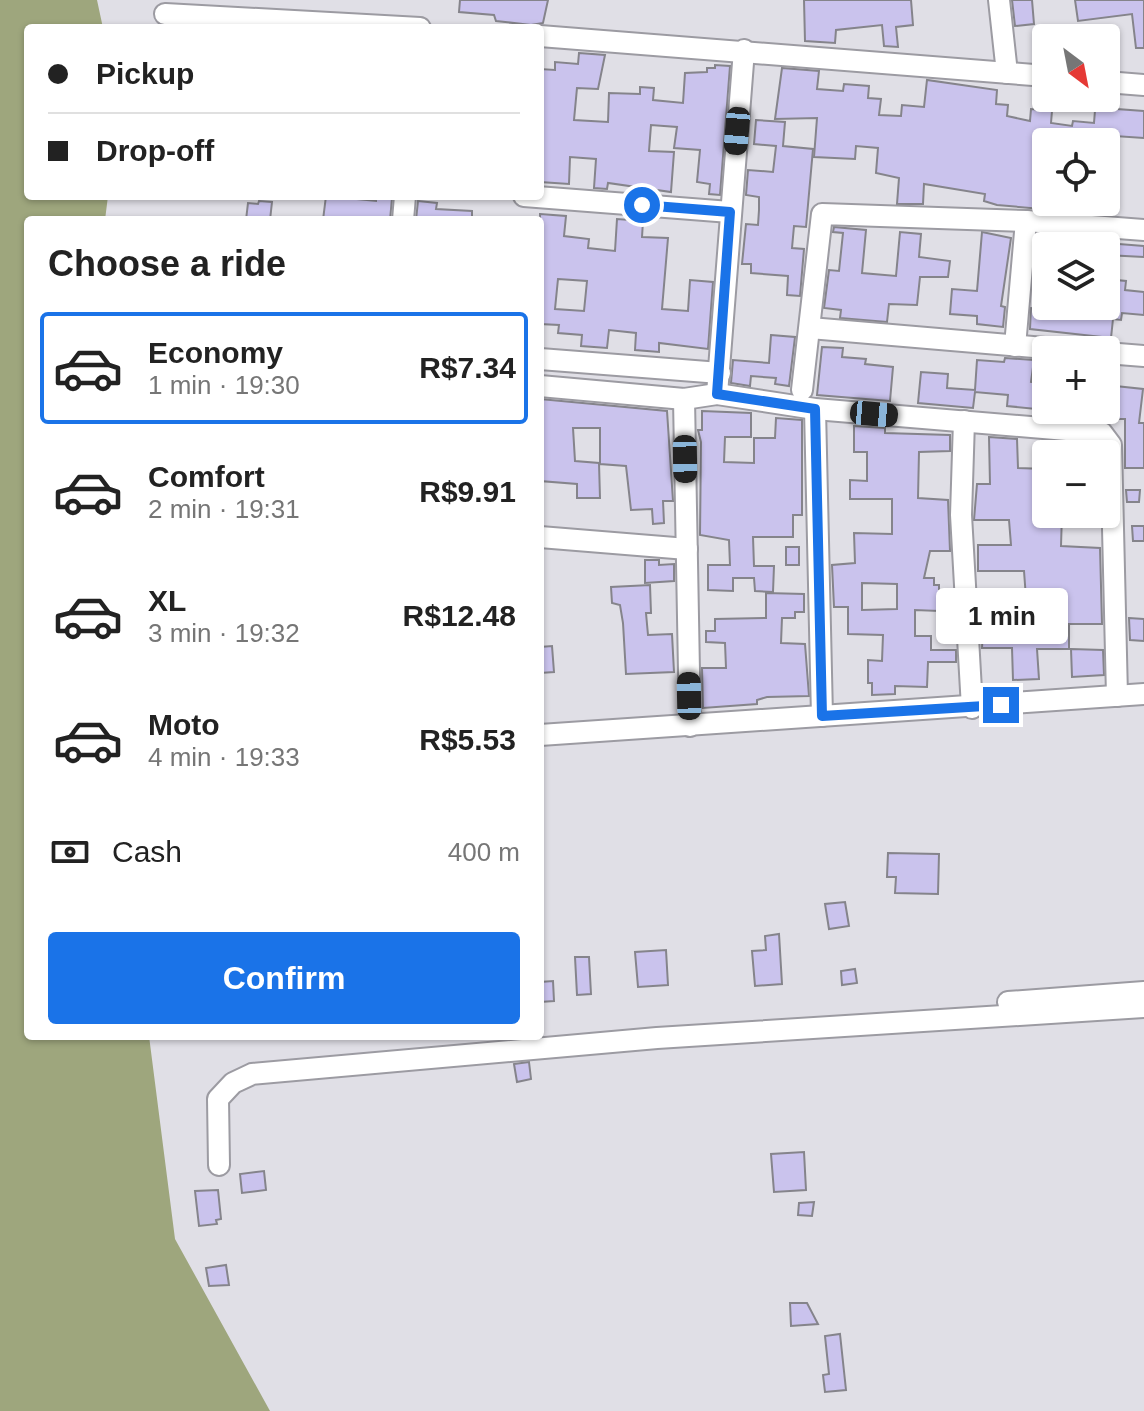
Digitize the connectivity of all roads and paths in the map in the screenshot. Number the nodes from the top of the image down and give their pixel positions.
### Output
1 (999, 0) edge
2 (165, 14) dead end
3 (346, 24) edge
4 (544, 36) edge
5 (744, 50) junction
6 (1007, 73) junction
7 (1032, 75) edge
8 (1120, 83) edge
9 (1144, 85) edge
10 (544, 198) edge
11 (730, 212) junction
12 (1026, 221) junction
13 (1144, 230) edge
14 (810, 328) junction
15 (1015, 346) junction
16 (1032, 347) edge
17 (1120, 354) edge
18 (1144, 356) edge
19 (544, 359) edge
20 (720, 373) junction
21 (544, 386) edge
22 (802, 390) dead end
23 (717, 394) junction
24 (684, 399) junction
25 (815, 409) junction
26 (964, 421) junction
27 (544, 537) edge
28 (687, 549) junction
29 (1144, 694) edge
30 (1117, 696) junction
31 (972, 708) junction
32 (822, 716) junction
33 (690, 726) junction
34 (544, 735) edge
35 (1144, 992) edge
36 (1144, 1007) edge
37 (604, 1029) dead end
38 (219, 1165) dead end

1 - 6 street
2 - 3 street
4 - 5 street
5 - 6 street
5 - 11 street
6 - 7 street
8 - 9 street
10 - 11 street
11 - 20 street
12 - 13 street
12 - 14 street
12 - 15 street
14 - 15 street
14 - 22 street
15 - 16 street
17 - 18 street
19 - 20 street
20 - 23 street
21 - 24 street
23 - 24 street
23 - 25 street
24 - 28 street
25 - 26 street
25 - 32 street
26 - 30 street
26 - 31 street
27 - 28 street
28 - 33 street
29 - 30 street
30 - 31 street
31 - 32 street
32 - 33 street
33 - 34 street
35 - 37 street
36 - 38 street

